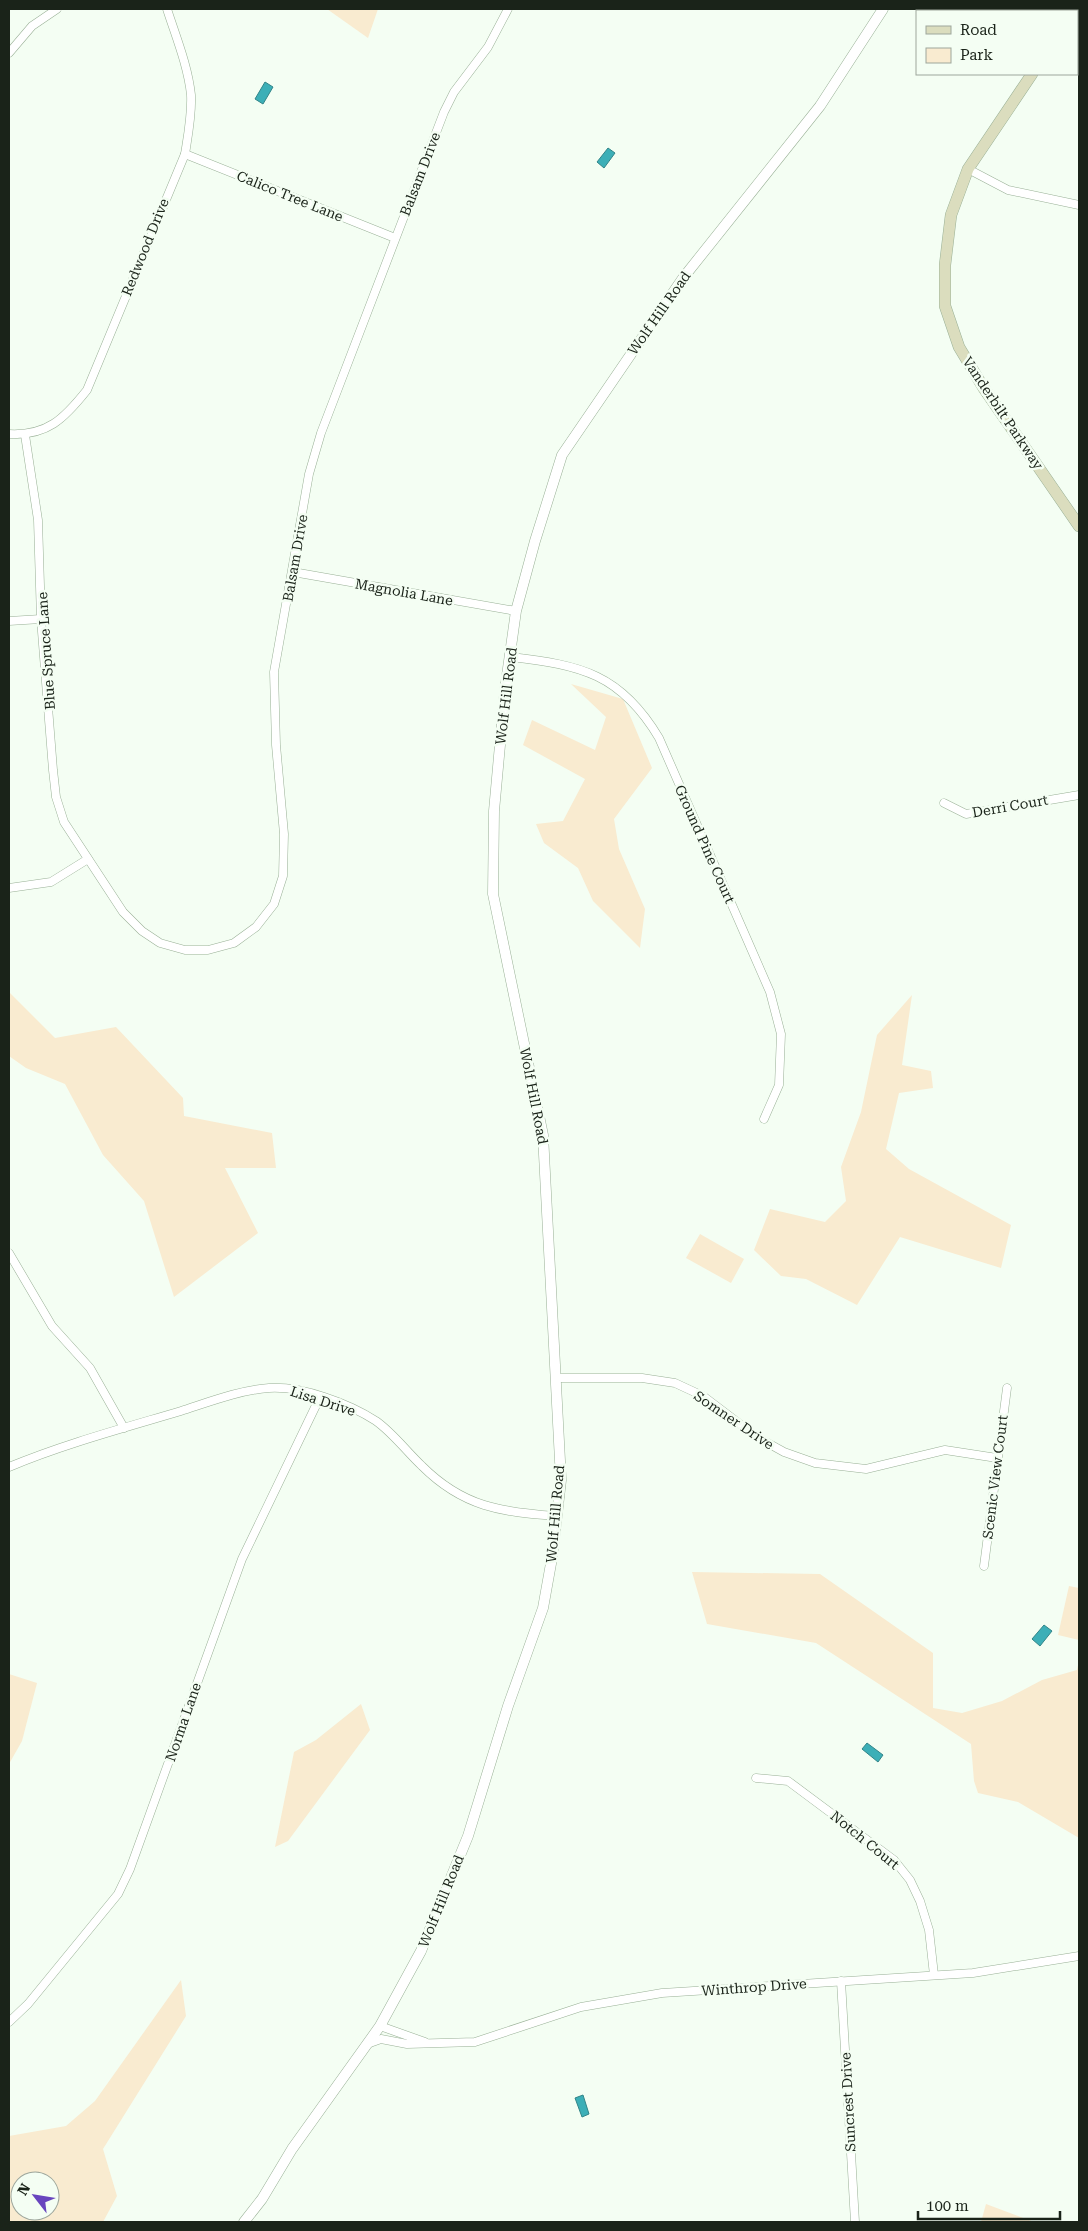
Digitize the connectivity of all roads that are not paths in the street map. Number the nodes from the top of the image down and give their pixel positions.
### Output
1 (57, 9) edge
2 (167, 9) edge
3 (508, 9) edge
4 (883, 9) edge
5 (9, 53) edge
6 (1031, 75) edge
7 (185, 154) junction
8 (968, 169) junction
9 (1079, 205) edge
10 (395, 238) junction
11 (9, 434) edge
12 (25, 435) junction
13 (1079, 526) edge
14 (293, 572) junction
15 (516, 611) junction
16 (42, 619) junction
17 (9, 621) edge
18 (511, 657) junction
19 (1079, 795) edge
20 (944, 804) dead end
21 (88, 859) junction
22 (9, 888) edge
23 (764, 1119) dead end
24 (9, 1253) edge
25 (556, 1378) junction
26 (1007, 1388) dead end
27 (320, 1397) junction
28 (124, 1428) junction
29 (997, 1458) junction
30 (9, 1467) edge
31 (556, 1516) junction
32 (984, 1566) dead end
33 (756, 1778) dead end
34 (1079, 1956) edge
35 (934, 1975) junction
36 (841, 1981) junction
37 (9, 2022) edge
38 (380, 2026) junction
39 (367, 2044) junction
40 (434, 2045) junction
41 (244, 2222) edge
42 (855, 2222) edge

1 - 5 street
2 - 7 street, Redwood Drive
3 - 10 street, Balsam Drive
4 - 15 street, Wolf Hill Road
6 - 8 main road, Vanderbilt Parkway
7 - 10 street, Calico Tree Lane
7 - 12 street, Redwood Drive
8 - 9 street
8 - 13 main road, Vanderbilt Parkway
10 - 14 street, Balsam Drive
11 - 12 street, Redwood Drive
12 - 16 street, Blue Spruce Lane
14 - 15 street, Magnolia Lane
14 - 21 street, Balsam Drive
15 - 18 street, Wolf Hill Road
16 - 17 street
16 - 21 street, Blue Spruce Lane
18 - 23 street, Ground Pine Court
18 - 25 street, Wolf Hill Road
19 - 20 street, Derri Court
21 - 22 street
24 - 28 street
25 - 29 street, Somner Drive
25 - 31 street, Wolf Hill Road
26 - 29 street, Scenic View Court
27 - 28 street, Lisa Drive
27 - 31 street, Lisa Drive
27 - 37 street, Norma Lane
28 - 30 street, Lisa Drive
29 - 32 street, Scenic View Court
31 - 38 street, Wolf Hill Road
33 - 35 street, Notch Court
34 - 35 street, Winthrop Drive
35 - 36 street, Winthrop Drive
36 - 40 street, Winthrop Drive
36 - 42 street, Suncrest Drive
38 - 39 street, Wolf Hill Road
38 - 40 street, Winthrop Drive
39 - 40 street, Winthrop Drive
39 - 41 street, Wolf Hill Road

